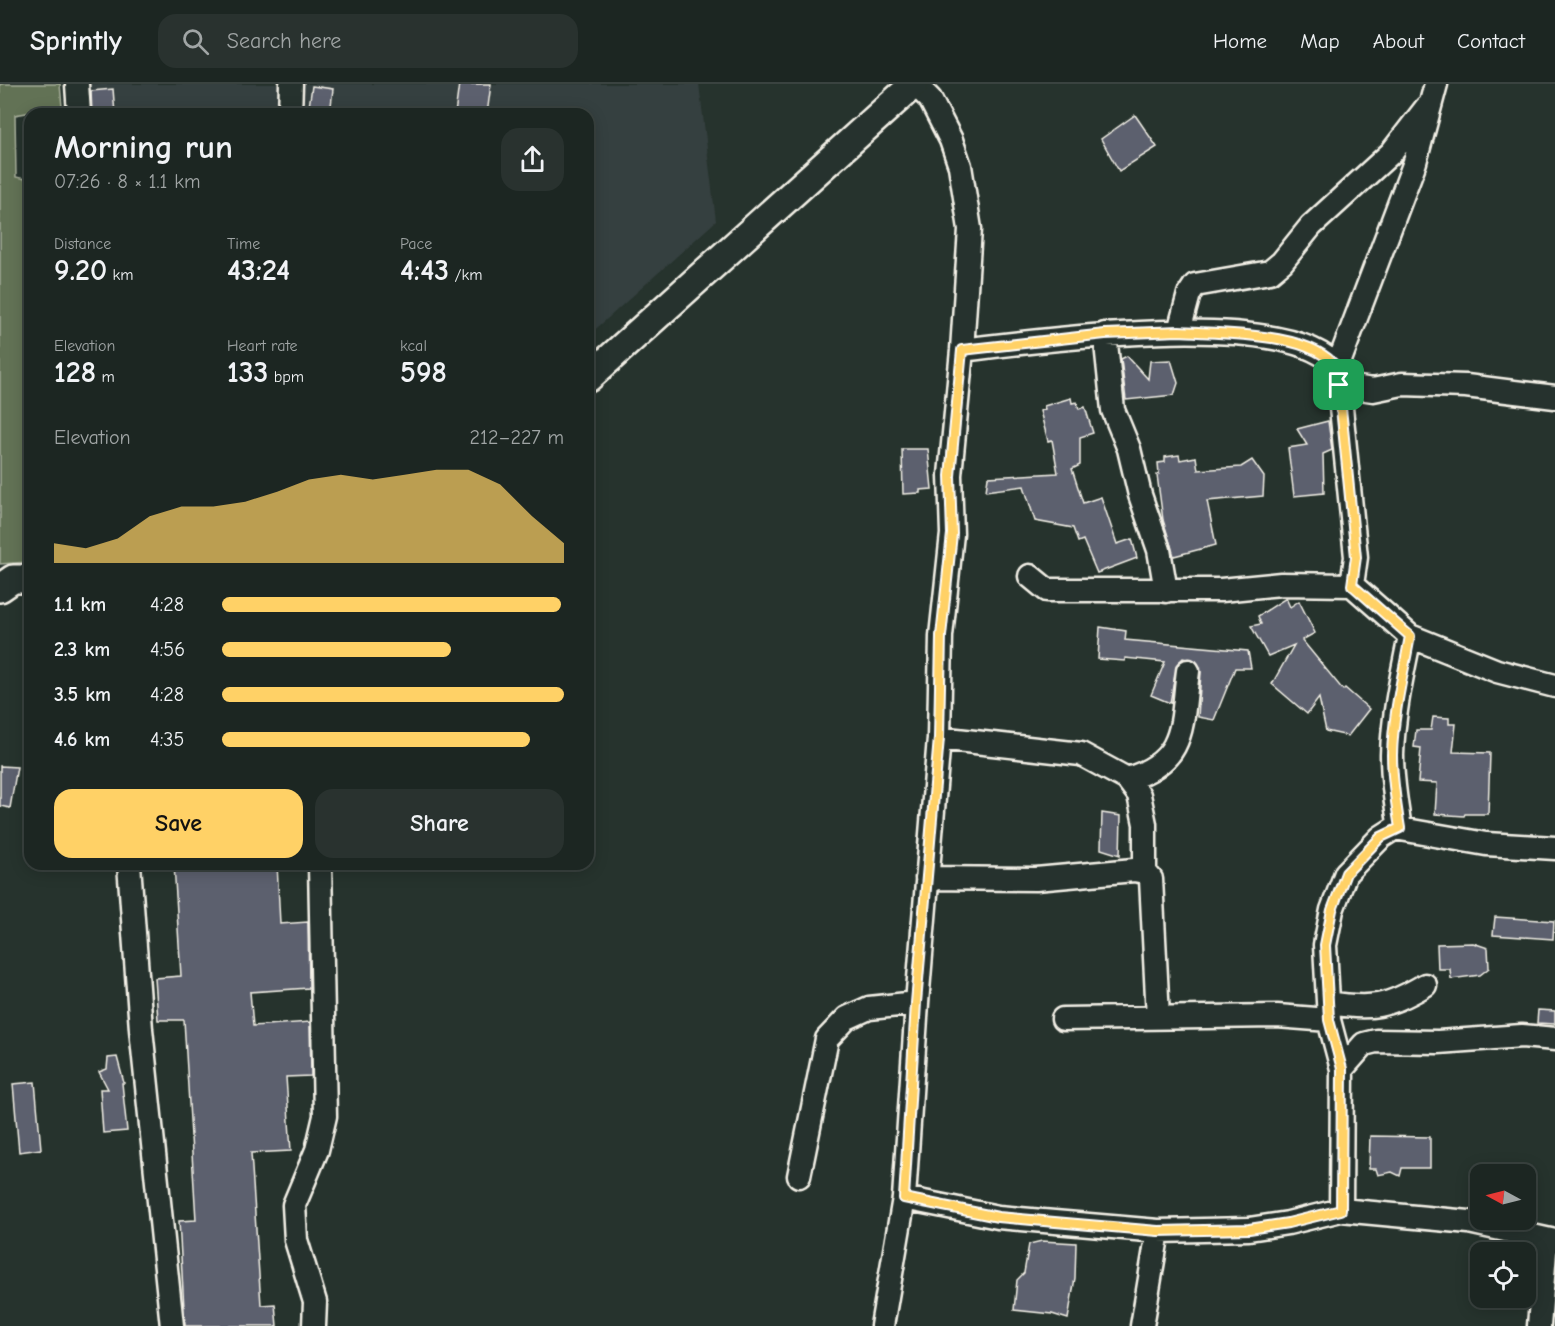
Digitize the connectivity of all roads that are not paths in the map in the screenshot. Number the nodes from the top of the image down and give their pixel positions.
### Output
1 (77, 84) edge
2 (291, 84) edge
3 (915, 84) edge
4 (1433, 93) edge
5 (79, 108) edge
6 (290, 108) edge
7 (1179, 331) junction
8 (1105, 334) junction
9 (962, 350) junction
10 (594, 373) edge
11 (1338, 376) junction
12 (1555, 398) edge
13 (1030, 576) dead end
14 (1352, 585) junction
15 (1166, 591) junction
16 (1410, 636) junction
17 (1188, 671) dead end
18 (1555, 686) edge
19 (939, 738) junction
20 (1127, 779) junction
21 (1400, 828) junction
22 (1555, 848) edge
23 (129, 870) edge
24 (320, 870) edge
25 (1145, 872) junction
26 (927, 878) junction
27 (1425, 985) dead end
28 (916, 1003) junction
29 (1329, 1011) junction
30 (1158, 1017) junction
31 (1063, 1019) dead end
32 (1555, 1039) edge
33 (1342, 1069) junction
34 (799, 1176) dead end
35 (904, 1198) junction
36 (1341, 1210) junction
37 (1158, 1231) junction
38 (1550, 1241) edge
39 (172, 1326) edge
40 (314, 1326) edge
41 (882, 1326) edge
42 (1142, 1326) edge
43 (1539, 1326) edge

1 - 5 street
2 - 6 street
3 - 9 street
3 - 10 main road
4 - 7 street
4 - 11 street
7 - 8 street
7 - 11 street
8 - 9 street
8 - 15 street
9 - 19 street
11 - 12 street
11 - 14 street
13 - 15 street
14 - 15 street
14 - 16 street
16 - 18 street
16 - 21 street
17 - 20 street
19 - 20 street
19 - 26 street
20 - 25 street
21 - 22 street
21 - 29 street
23 - 39 street
24 - 40 street
25 - 26 street
25 - 30 street
26 - 28 street
27 - 29 street
28 - 34 street
28 - 35 street
29 - 30 street
29 - 33 street
30 - 31 street
32 - 33 street
33 - 36 street
35 - 37 street
35 - 41 street
36 - 37 street
36 - 38 street
37 - 42 street
38 - 43 street

